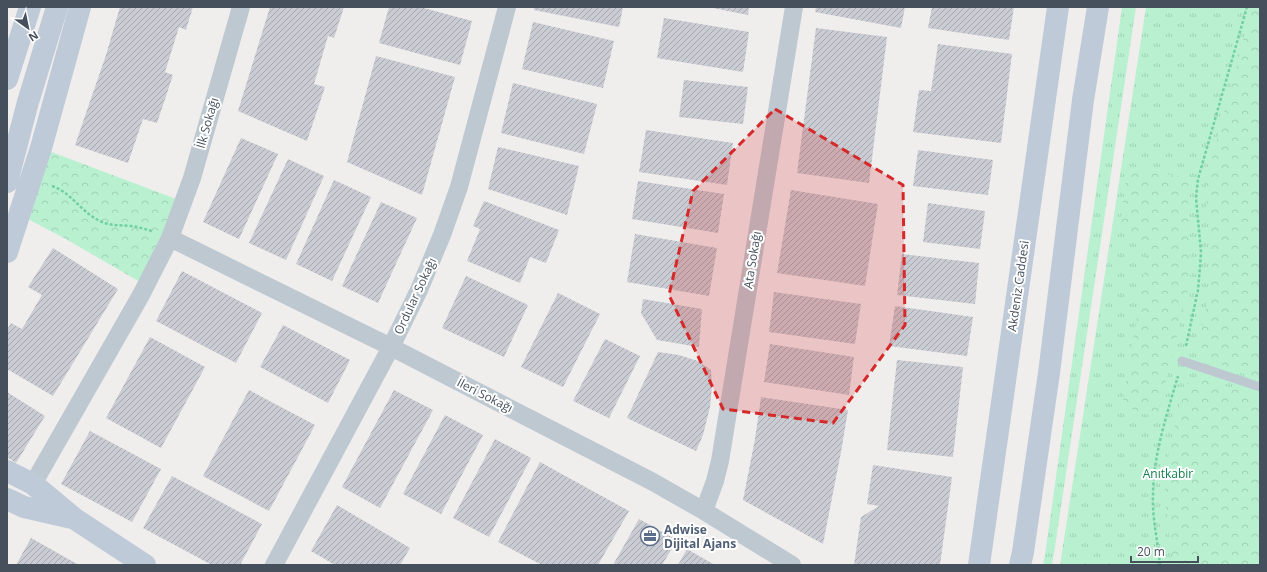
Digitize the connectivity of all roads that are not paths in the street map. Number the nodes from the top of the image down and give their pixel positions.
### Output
1 (19, 7) edge
2 (30, 7) edge
3 (57, 7) edge
4 (80, 7) edge
5 (240, 7) edge
6 (507, 7) edge
7 (794, 7) edge
8 (1058, 7) edge
9 (1098, 7) edge
10 (7, 46) edge
11 (7, 79) edge
12 (7, 182) edge
13 (170, 238) junction
14 (7, 252) edge
15 (391, 347) junction
16 (1182, 361) road end
17 (1260, 387) edge
18 (7, 472) edge
19 (33, 484) junction
20 (7, 499) edge
21 (704, 510) junction
22 (75, 519) junction
23 (145, 565) edge
24 (274, 565) edge
25 (792, 565) edge
26 (979, 565) edge
27 (1020, 565) edge

1 - 10 main road
2 - 11 main road
3 - 12 main road
4 - 14 main road
5 - 13 street, İlk Sokağı
6 - 15 street, Ordular Sokağı
7 - 21 street, Ata Sokağı
8 - 26 main road, Akdeniz Caddesi
9 - 27 main road
13 - 15 street, İleri Sokağı
13 - 19 street, İlk Sokağı
15 - 21 street, İleri Sokağı
15 - 24 street, Ordular Sokağı
16 - 17 lane
18 - 19 main road
19 - 22 main road
20 - 22 main road
21 - 25 street, İleri Sokağı
22 - 23 main road

